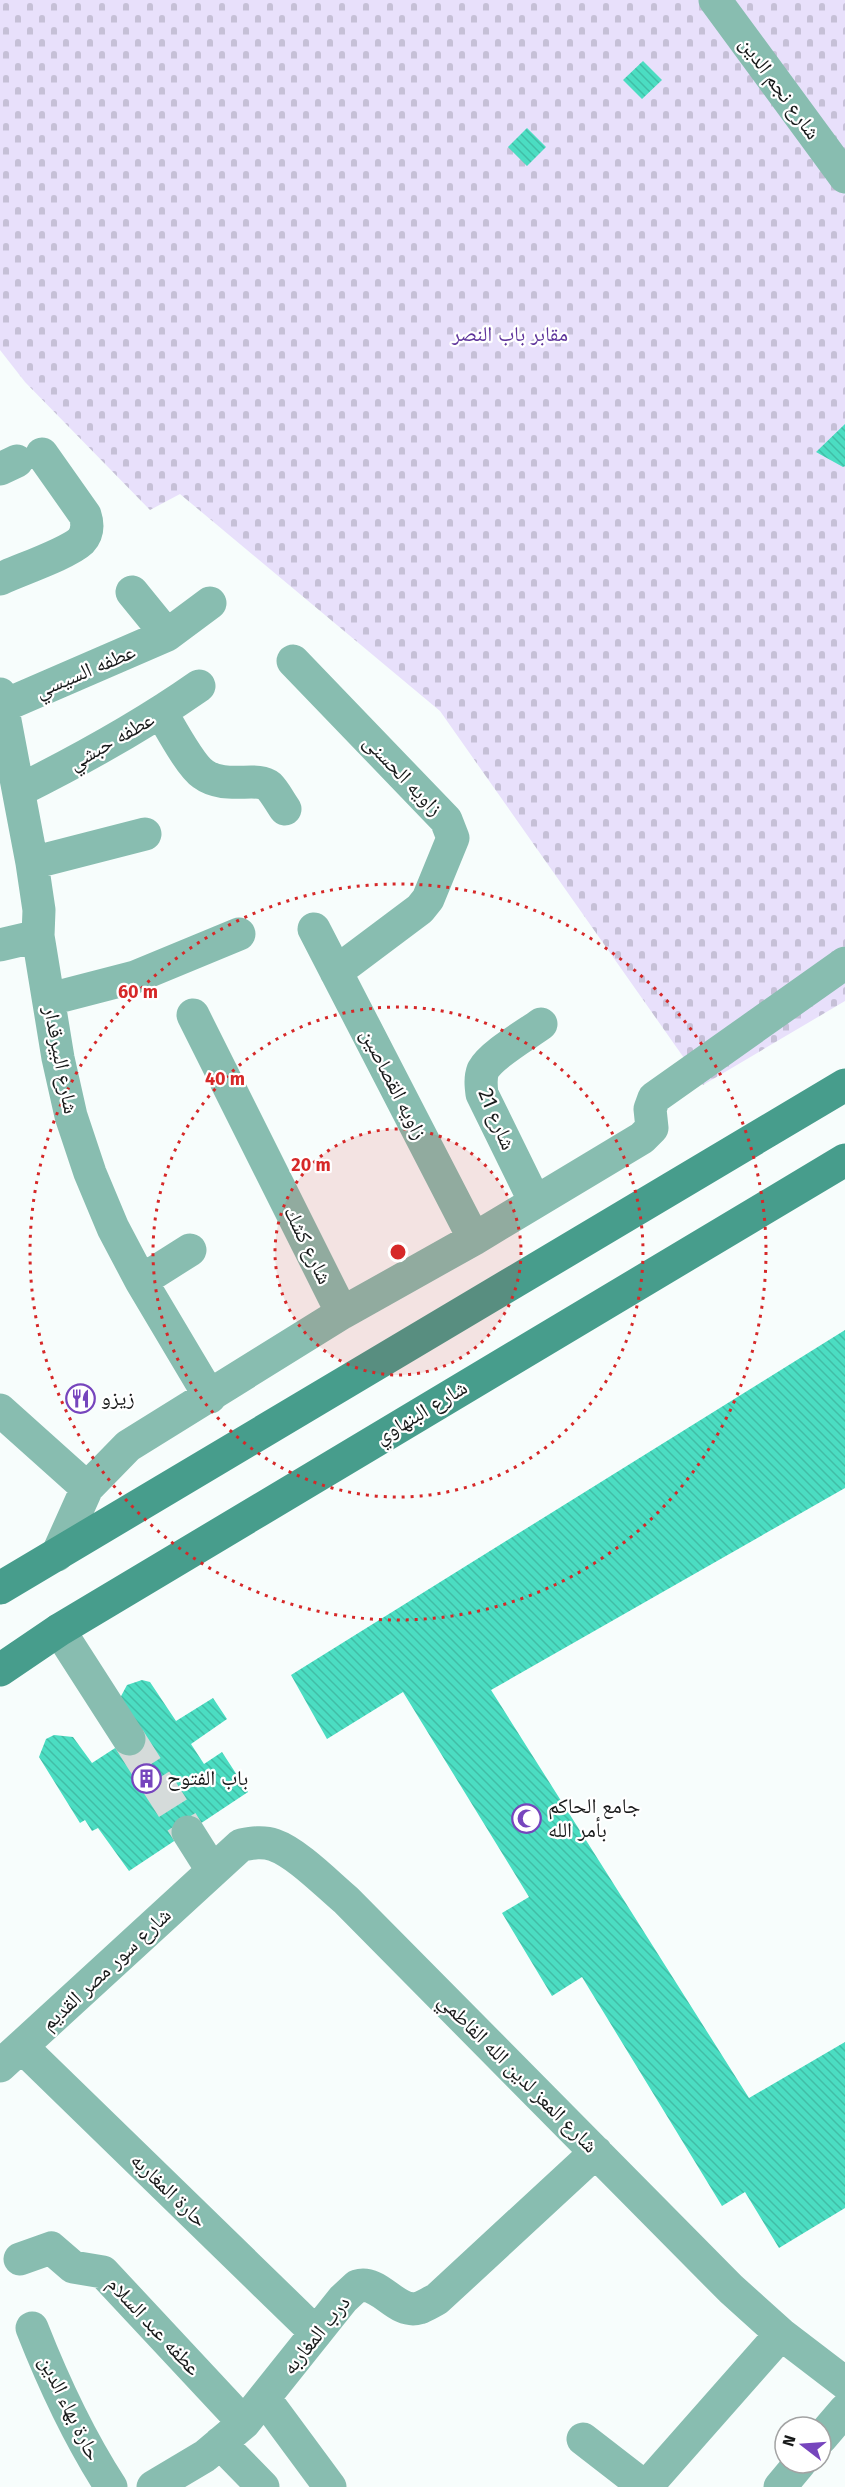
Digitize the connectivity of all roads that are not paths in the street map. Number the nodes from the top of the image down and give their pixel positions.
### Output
1 (715, 0) edge
2 (845, 177) edge
3 (20, 461) edge
4 (0, 579) edge
5 (132, 592) dead end
6 (210, 603) dead end
7 (166, 636) junction
8 (293, 661) dead end
9 (199, 686) dead end
10 (2, 700) edge
11 (161, 712) junction
12 (20, 790) junction
13 (285, 809) dead end
14 (145, 834) dead end
15 (32, 863) junction
16 (314, 929) dead end
17 (239, 934) dead end
18 (38, 936) junction
19 (0, 945) edge
20 (845, 963) edge
21 (336, 972) junction
22 (50, 999) junction
23 (193, 1015) dead end
24 (541, 1024) dead end
25 (845, 1085) edge
26 (845, 1160) edge
27 (536, 1202) junction
28 (474, 1239) junction
29 (190, 1250) dead end
30 (141, 1281) junction
31 (342, 1313) junction
32 (210, 1397) junction
33 (0, 1410) edge
34 (87, 1488) junction
35 (57, 1555) junction
36 (0, 1588) edge
37 (59, 1630) junction
38 (0, 1670) edge
39 (129, 1739) tunnel mouth
40 (188, 1832) tunnel mouth
41 (212, 1870) junction
42 (11, 2057) edge
43 (596, 2152) junction
44 (20, 2259) dead end
45 (32, 2328) dead end
46 (316, 2333) junction
47 (781, 2334) junction
48 (845, 2383) edge
49 (266, 2398) junction
50 (845, 2410) edge
51 (833, 2424) edge
52 (232, 2433) junction
53 (583, 2439) dead end
54 (790, 2475) edge
55 (111, 2487) edge
56 (153, 2487) edge
57 (263, 2487) edge
58 (330, 2487) edge
59 (645, 2487) edge
60 (780, 2487) edge

1 - 2 street, شارع نجم الدين
3 - 4 street
5 - 7 street, عطفه السيسي
6 - 7 street, عطفه السيسي
7 - 10 street, عطفه السيسي
8 - 21 street, زاويه الحسنى
9 - 11 street, عطفه حبشي
10 - 12 street, شارع البيرقدار
11 - 12 street, عطفه حبشي
11 - 13 street
12 - 15 street, شارع البيرقدار
14 - 15 street
15 - 18 street, شارع البيرقدار
16 - 21 street, زاويه القصاصين
17 - 22 street
18 - 19 street
18 - 22 street, شارع البيرقدار
20 - 27 street
21 - 28 street, زاويه القصاصين
22 - 30 street, شارع البيرقدار
23 - 31 street, شارع كشك
24 - 27 street, شارع 21
25 - 35 main road
26 - 37 main road, شارع البنهاوي
27 - 28 street
28 - 31 street
29 - 30 street
30 - 32 street, شارع البيرقدار
31 - 32 street
32 - 34 street
33 - 34 street
34 - 35 street
35 - 36 main road
37 - 38 main road, شارع البنهاوي
37 - 39 street
40 - 41 street
41 - 42 street, شارع سور مصر القديم
41 - 43 street, شارع المعز لدين الله الفاطمي
42 - 46 street, حارة المغاربه
43 - 46 street, درب المغاربه
43 - 47 street, شارع المعز لدين الله الفاطمي
44 - 52 street, عطفه عبد السلام
45 - 55 street, حارة بهاء الدين
46 - 49 street, درب المغاربه
47 - 48 street, شارع المعز لدين الله الفاطمي
47 - 59 street
49 - 52 street, درب المغاربه
49 - 58 street
50 - 51 street
52 - 56 street, درب المغاربه
52 - 57 street
53 - 59 street
54 - 60 street

